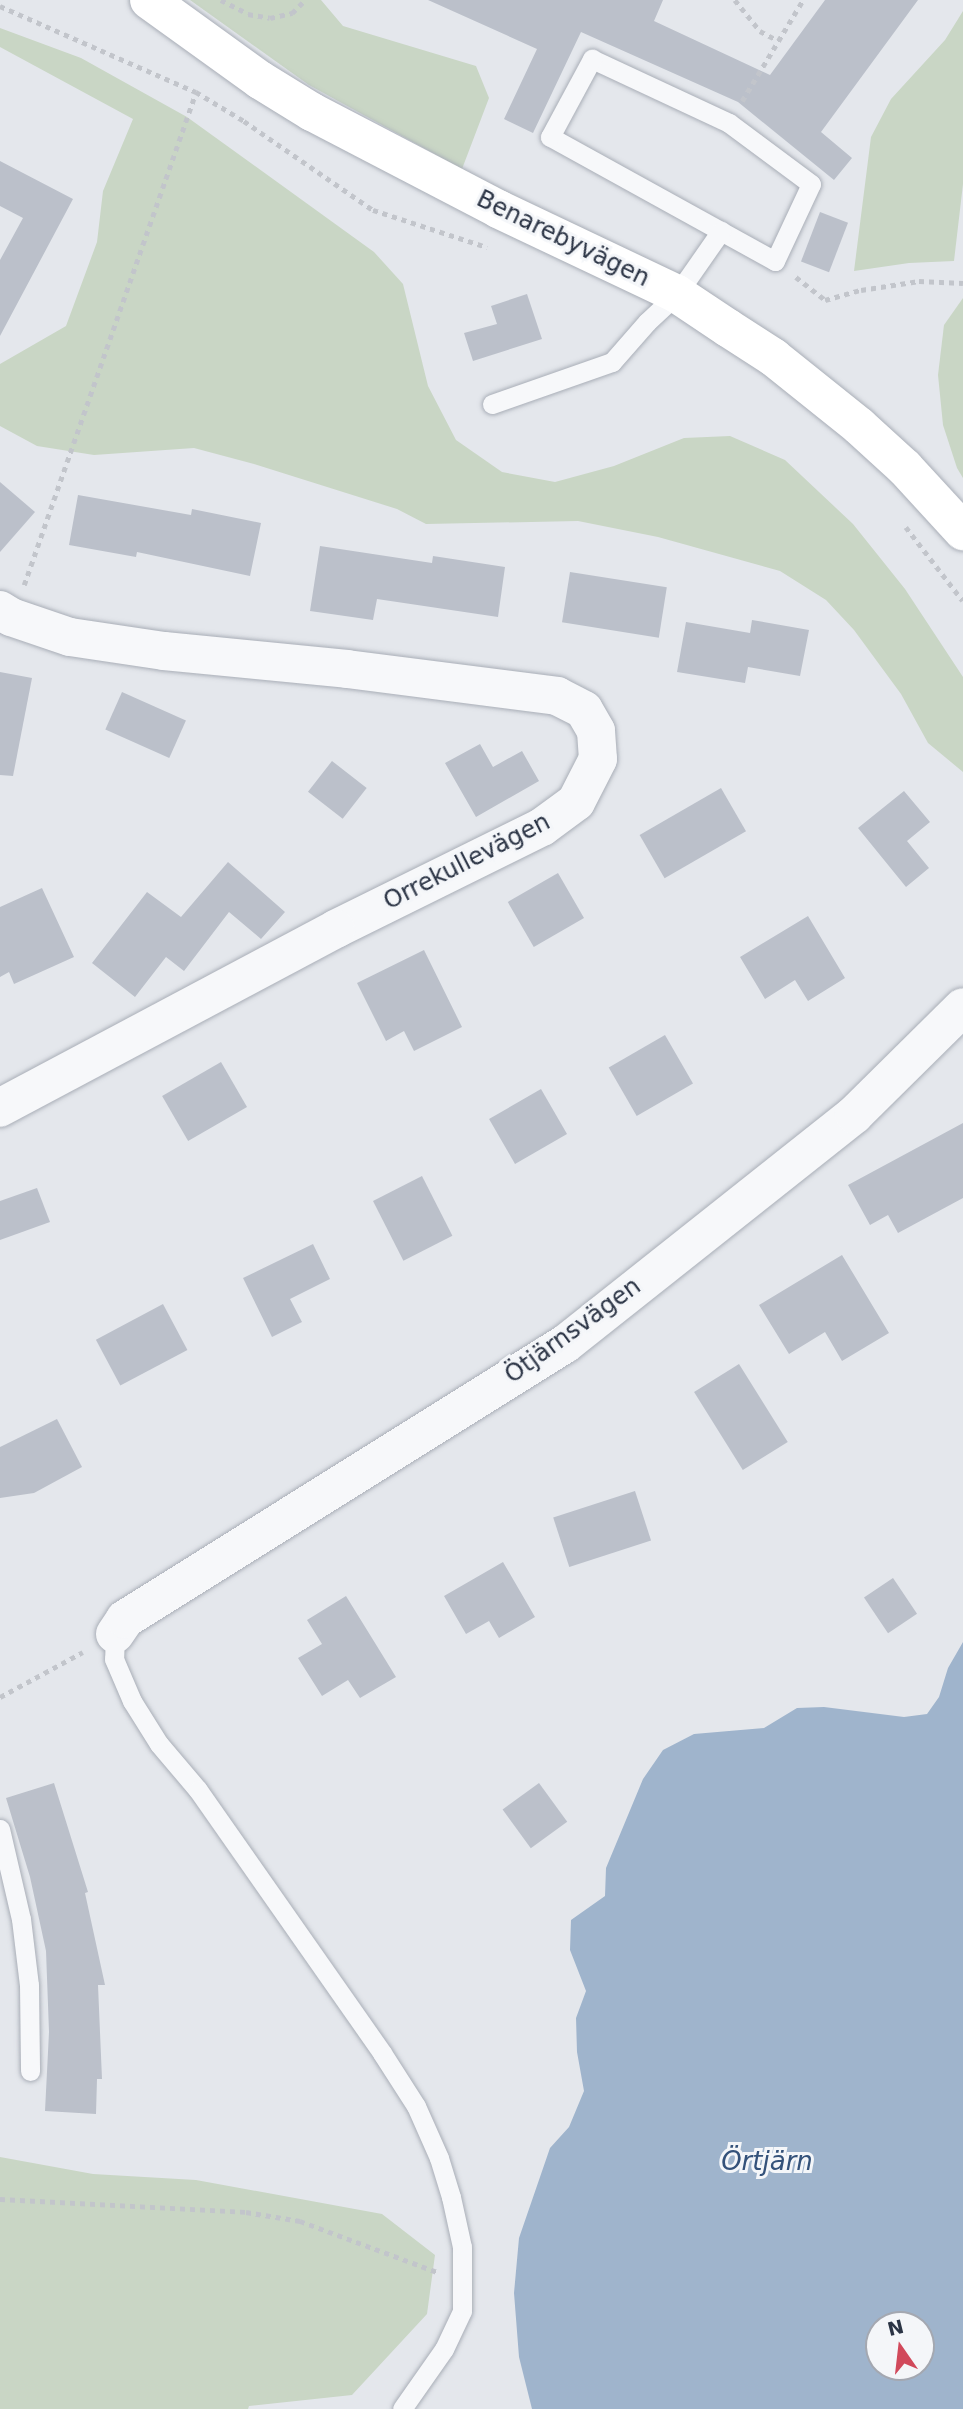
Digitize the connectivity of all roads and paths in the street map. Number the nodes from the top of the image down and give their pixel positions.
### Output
1 (149, 0) edge
2 (221, 0) edge
3 (305, 0) edge
4 (735, 0) edge
5 (803, 0) edge
6 (0, 6) edge
7 (777, 40) junction
8 (196, 93) junction
9 (729, 123) junction
10 (721, 231) junction
11 (498, 252) dead end
12 (775, 261) junction
13 (963, 284) edge
14 (677, 294) junction
15 (492, 404) dead end
16 (904, 525) dead end
17 (959, 528) edge
18 (11, 600) edge
19 (963, 601) edge
20 (963, 1007) edge
21 (0, 1108) edge
22 (115, 1634) junction
23 (0, 1697) edge
24 (0, 1829) edge
25 (30, 2071) dead end
26 (0, 2199) edge
27 (463, 2282) junction
28 (402, 2409) edge

1 - 14 street, Benarebyvägen
2 - 3 path
4 - 7 path
5 - 7 path
6 - 8 path
7 - 9 path
8 - 11 path
8 - 18 path
9 - 10 lane
9 - 12 lane
10 - 12 lane
10 - 14 lane
12 - 13 path
14 - 15 lane
14 - 17 street, Benarebyvägen
16 - 19 path
18 - 21 street, Orrekullevägen
20 - 22 street, Ötjärnsvägen
22 - 23 path
22 - 27 lane
24 - 25 lane
26 - 27 path
27 - 28 lane

